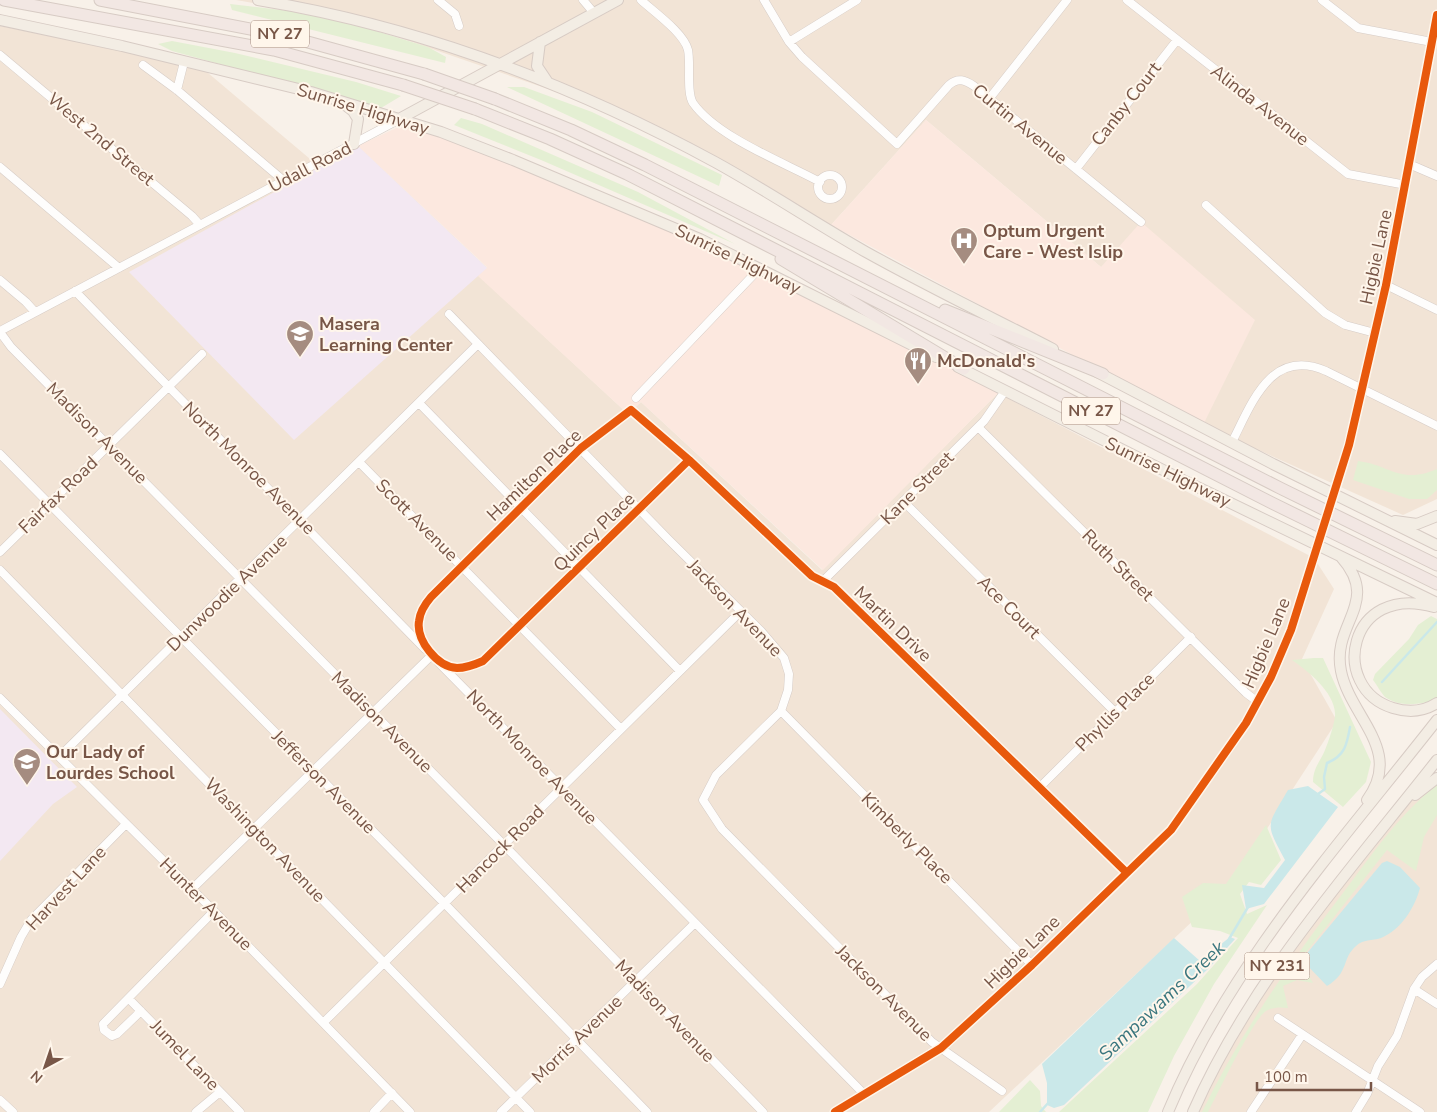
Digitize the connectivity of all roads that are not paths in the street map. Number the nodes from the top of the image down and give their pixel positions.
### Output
1 (4, 0) edge
2 (100, 0) edge
3 (258, 0) edge
4 (438, 0) edge
5 (583, 0) edge
6 (618, 0) edge
7 (641, 0) edge
8 (764, 0) edge
9 (857, 0) edge
10 (1068, 0) edge
11 (1127, 0) edge
12 (1322, 0) edge
13 (594, 13) junction
14 (1437, 15) edge
15 (0, 20) edge
16 (459, 26) dead end
17 (1177, 40) junction
18 (540, 42) junction
19 (789, 42) junction
20 (1432, 42) junction
21 (0, 55) edge
22 (184, 62) junction
23 (499, 64) junction
24 (143, 65) dead end
25 (550, 84) junction
26 (177, 90) junction
27 (337, 99) junction
28 (990, 99) junction
29 (401, 118) junction
30 (354, 144) junction
31 (1410, 164) junction
32 (0, 167) edge
33 (1076, 169) junction
34 (1437, 176) edge
35 (284, 181) junction
36 (820, 182) dead end
37 (1406, 185) junction
38 (1206, 205) dead end
39 (1141, 222) dead end
40 (200, 225) junction
41 (746, 235) junction
42 (119, 268) junction
43 (760, 268) junction
44 (0, 280) edge
45 (876, 282) junction
46 (1386, 286) junction
47 (75, 291) junction
48 (1437, 310) edge
49 (34, 312) junction
50 (449, 314) dead end
51 (0, 332) edge
52 (1375, 333) junction
53 (478, 344) junction
54 (202, 354) dead end
55 (964, 369) junction
56 (1103, 374) junction
57 (168, 387) junction
58 (1362, 389) junction
59 (1005, 391) junction
60 (636, 398) dead end
61 (418, 404) junction
62 (629, 410) joint
63 (1437, 426) edge
64 (978, 427) junction
65 (1232, 442) junction
66 (109, 445) junction
67 (581, 448) junction
68 (0, 454) edge
69 (689, 460) junction
70 (359, 462) junction
71 (903, 501) junction
72 (50, 503) junction
73 (521, 508) junction
74 (639, 509) junction
75 (1437, 516) edge
76 (1382, 518) junction
77 (301, 521) junction
78 (1437, 545) edge
79 (0, 552) edge
80 (1339, 555) junction
81 (1437, 565) edge
82 (462, 566) junction
83 (580, 567) junction
84 (0, 570) edge
85 (241, 579) junction
86 (823, 581) junction
87 (1437, 584) edge
88 (1437, 603) edge
89 (1437, 608) edge
90 (740, 611) junction
91 (520, 626) junction
92 (182, 636) junction
93 (1190, 637) junction
94 (432, 655) junction
95 (680, 671) junction
96 (122, 695) junction
97 (0, 698) edge
98 (1258, 702) junction
99 (1437, 703) edge
100 (781, 711) junction
101 (373, 712) junction
102 (1115, 712) junction
103 (1437, 720) edge
104 (621, 729) junction
105 (60, 756) junction
106 (1437, 760) edge
107 (313, 770) junction
108 (1437, 778) edge
109 (562, 787) junction
110 (1040, 787) junction
111 (1393, 816) junction
112 (126, 824) junction
113 (254, 828) junction
114 (1340, 844) junction
115 (504, 845) junction
116 (1126, 872) junction
117 (192, 889) junction
118 (445, 904) junction
119 (214, 912) junction
120 (695, 923) junction
121 (385, 962) junction
122 (1032, 964) junction
123 (1437, 964) edge
124 (636, 981) junction
125 (0, 984) edge
126 (1414, 989) junction
127 (129, 999) junction
128 (1437, 1004) edge
129 (142, 1011) junction
130 (1278, 1018) dead end
131 (324, 1022) junction
132 (1302, 1035) junction
133 (576, 1039) junction
134 (941, 1048) junction
135 (1372, 1081) junction
136 (220, 1092) junction
137 (1002, 1092) dead end
138 (392, 1094) junction
139 (864, 1094) junction
140 (516, 1098) junction
141 (0, 1100) edge
142 (13, 1112) edge
143 (196, 1112) edge
144 (240, 1112) edge
145 (374, 1112) edge
146 (410, 1112) edge
147 (501, 1112) edge
148 (530, 1112) edge
149 (646, 1112) edge
150 (763, 1112) edge
151 (835, 1112) edge
152 (1168, 1112) edge
153 (1193, 1112) edge
154 (1251, 1112) edge
155 (1356, 1112) edge
156 (1420, 1112) edge

1 - 41 highway, Sunrise Highway / NY 27, bridge
2 - 45 highway, Sunrise Highway / NY 27, bridge
3 - 23 main road
4 - 16 street
5 - 13 street
6 - 13 main road, Udall Road
7 - 36 street
8 - 19 street, Curtin Avenue
9 - 19 street
10 - 28 street
11 - 17 street, Alinda Avenue
12 - 20 street
13 - 18 main road, Udall Road
14 - 20 street, Higbie Lane
15 - 22 main road, Sunrise Highway
17 - 33 street, Canby Court
17 - 37 street, Alinda Avenue
18 - 23 main road, Udall Road
18 - 25 main road
19 - 28 street, Curtin Avenue
20 - 31 street, Higbie Lane
21 - 40 street, West 2nd Street
22 - 26 street
22 - 27 main road, Sunrise Highway
23 - 25 main road
23 - 29 main road, Udall Road
24 - 26 street
25 - 56 main road
26 - 35 street
27 - 29 main road, Sunrise Highway
27 - 30 main road
28 - 33 street, Curtin Avenue
29 - 30 street, Udall Road
29 - 43 main road, Sunrise Highway
30 - 35 street, Udall Road
31 - 34 street
31 - 37 street, Higbie Lane
32 - 42 street
33 - 39 street, Curtin Avenue
35 - 40 street, Udall Road
37 - 46 street, Higbie Lane
38 - 52 street
40 - 42 street, Udall Road
41 - 55 highway
41 - 87 highway, Sunrise Highway / NY 27
42 - 47 street, Udall Road
43 - 55 main road, Sunrise Highway
43 - 60 street
44 - 49 street
45 - 56 highway
45 - 81 highway, Sunrise Highway / NY 27
46 - 48 street
46 - 52 street, Higbie Lane
47 - 49 street, Udall Road
47 - 57 street, North Monroe Avenue
49 - 51 street, Udall Road
50 - 53 street, Jackson Avenue
51 - 66 street, Madison Avenue
52 - 58 street, Higbie Lane
53 - 61 street, Dunwoodie Avenue
53 - 67 street, Jackson Avenue
54 - 57 street, Fairfax Road
55 - 59 main road, Sunrise Highway
56 - 65 main road
57 - 66 street, Fairfax Road
57 - 77 street, North Monroe Avenue
58 - 63 street
58 - 65 street
58 - 98 street, Higbie Lane, bridge
59 - 64 street, Kane Street
59 - 80 main road, Sunrise Highway
61 - 70 street, Dunwoodie Avenue
61 - 73 street
62 - 67 street, Hamilton Place
62 - 69 street, Martin Drive
64 - 71 street, Kane Street
64 - 93 street, Ruth Street
65 - 76 main road
66 - 72 street, Fairfax Road
66 - 85 street, Madison Avenue
67 - 73 street, Hamilton Place
67 - 74 street, Jackson Avenue
68 - 72 street, Jefferson Avenue
69 - 74 street, Quincy Place
69 - 86 street, Martin Drive
70 - 77 street, Dunwoodie Avenue
70 - 82 street, Scott Avenue
71 - 86 street, Kane Street
71 - 102 street, Ace Court
72 - 79 street, Fairfax Road
72 - 92 street, Jefferson Avenue
73 - 82 street, Hamilton Place
73 - 83 street
74 - 83 street, Quincy Place
74 - 90 street, Jackson Avenue
75 - 76 main road
76 - 78 main road
77 - 85 street, Dunwoodie Avenue
77 - 94 street, North Monroe Avenue
80 - 88 main road, Sunrise Highway
80 - 114 main road
82 - 91 street, Scott Avenue
82 - 94 street
83 - 91 street, Quincy Place
83 - 95 street
84 - 96 street, Washington Avenue
85 - 92 street, Dunwoodie Avenue
85 - 101 street, Madison Avenue
86 - 110 street, Martin Drive
89 - 99 main road
90 - 95 street, Hancock Road
90 - 100 street, Jackson Avenue
91 - 94 street
91 - 104 street, Scott Avenue
92 - 96 street, Dunwoodie Avenue
92 - 107 street, Jefferson Avenue
93 - 98 street, Ruth Street
93 - 102 street, Phyllis Place
94 - 101 street
94 - 109 street, North Monroe Avenue
95 - 104 street, Hancock Road
96 - 105 street, Dunwoodie Avenue
96 - 113 street, Washington Avenue
97 - 105 street, Hunter Avenue
98 - 116 street, Higbie Lane
100 - 122 street, Kimberly Place
100 - 134 street, Jackson Avenue
101 - 107 street
101 - 115 street, Madison Avenue
102 - 110 street, Phyllis Place
103 - 114 main road, NY 231
104 - 109 street, Hancock Road
105 - 112 street, Hunter Avenue
106 - 111 main road, NY 231
107 - 113 street
107 - 118 street, Jefferson Avenue
108 - 111 main road
109 - 115 street, Hancock Road
109 - 120 street, North Monroe Avenue
110 - 116 street, Martin Drive
111 - 153 main road, NY 231
112 - 117 street, Hunter Avenue
112 - 125 street, Harvest Lane
113 - 117 street
113 - 121 street, Washington Avenue
114 - 152 main road, NY 231
115 - 118 street, Hancock Road
115 - 124 street, Madison Avenue
116 - 122 street, Higbie Lane
117 - 119 street, Hunter Avenue
118 - 121 street, Hancock Road
118 - 133 street, Jefferson Avenue
119 - 127 street
119 - 131 street, Hunter Avenue
120 - 124 street, Morris Avenue
120 - 139 street, North Monroe Avenue
121 - 131 street, Hancock Road
121 - 140 street, Washington Avenue
122 - 134 street, Higbie Lane
123 - 126 street
124 - 133 street, Morris Avenue
124 - 150 street, Madison Avenue
126 - 128 street
126 - 135 street
127 - 129 street, Jumel Lane
127 - 129 street
129 - 136 street, Jumel Lane
130 - 132 street
131 - 138 street, Hunter Avenue
132 - 135 street
132 - 154 street
133 - 140 street, Morris Avenue
133 - 149 street, Jefferson Avenue
134 - 137 street
134 - 139 street, Higbie Lane
135 - 155 street
135 - 156 street
136 - 143 street
136 - 144 street, Jumel Lane
138 - 145 street
138 - 146 street, Hunter Avenue
139 - 151 street, Higbie Lane
140 - 147 street, Morris Avenue
140 - 148 street, Washington Avenue
141 - 142 street

